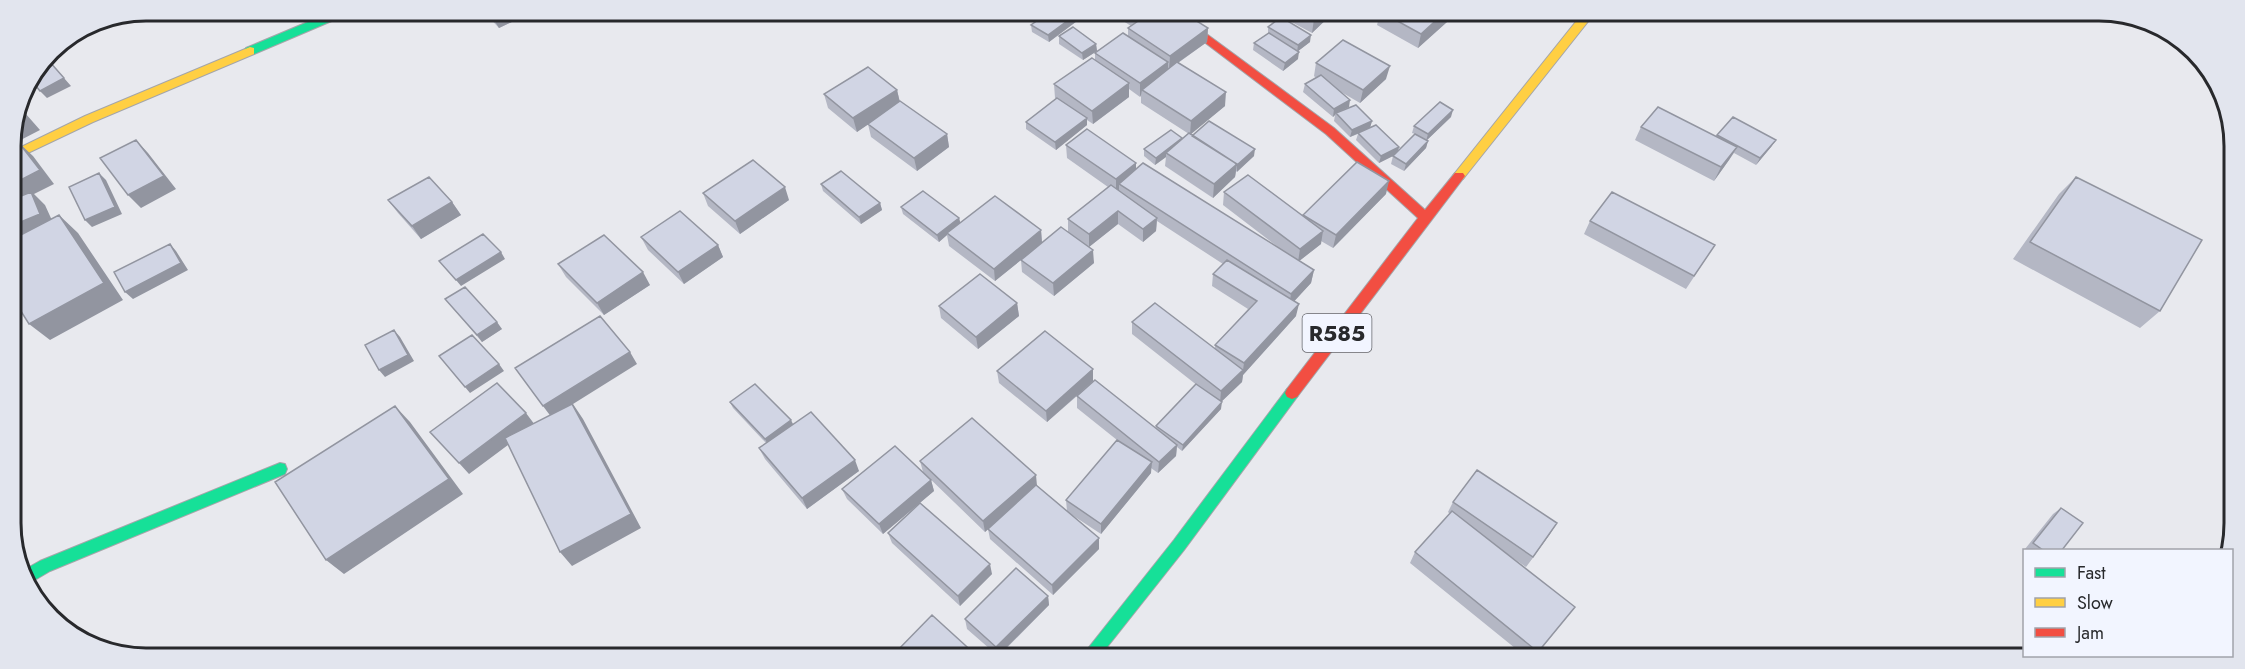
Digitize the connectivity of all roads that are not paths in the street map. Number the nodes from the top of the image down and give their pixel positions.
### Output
1 (320, 21) edge
2 (1182, 21) edge
3 (1582, 21) edge
4 (21, 152) edge
5 (1426, 218) junction
6 (280, 469) dead end
7 (32, 574) edge
8 (1096, 648) edge

1 - 4 street
2 - 5 street
3 - 5 street, R585
5 - 8 street, R585
6 - 7 street

